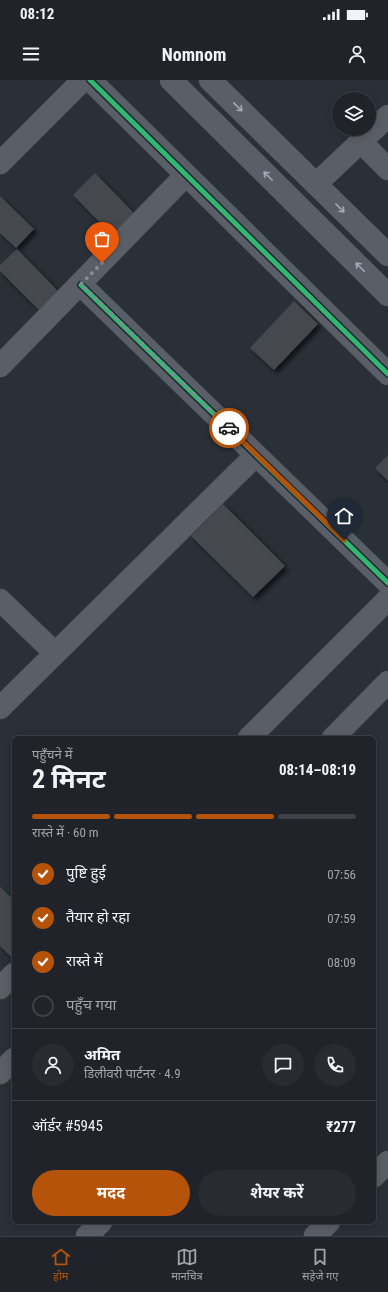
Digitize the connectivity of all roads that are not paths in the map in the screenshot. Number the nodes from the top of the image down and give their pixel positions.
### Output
1 (83, 80) edge
2 (90, 80) edge
3 (171, 80) edge
4 (210, 80) edge
5 (388, 116) edge
6 (361, 142) junction
7 (0, 163) edge
8 (388, 169) edge
9 (186, 175) junction
10 (316, 184) junction
11 (388, 255) edge
12 (81, 284) junction
13 (388, 295) edge
14 (0, 366) edge
15 (388, 374) edge
16 (256, 455) junction
17 (388, 583) edge
18 (388, 599) edge
19 (0, 600) edge
20 (55, 653) junction
21 (388, 682) edge
22 (0, 708) edge
23 (251, 736) edge
24 (335, 736) edge
25 (12, 976) edge
26 (0, 988) edge
27 (12, 1061) edge
28 (0, 1073) edge
29 (388, 1162) edge
30 (376, 1174) edge
31 (99, 1224) edge
32 (327, 1224) edge
33 (87, 1236) edge
34 (315, 1236) edge

1 - 7 street
2 - 9 street
13 -> 3 street
4 -> 10 street
5 - 6 street
6 - 8 street
6 - 10 street
9 - 12 street
9 - 15 street
10 -> 11 street
12 - 14 street
12 - 16 street
16 - 17 street
16 - 20 street
18 - 23 street
19 - 20 street
20 - 22 street
21 - 24 street
25 - 26 street
27 - 28 street
29 - 30 street
31 - 33 street
32 - 34 street

